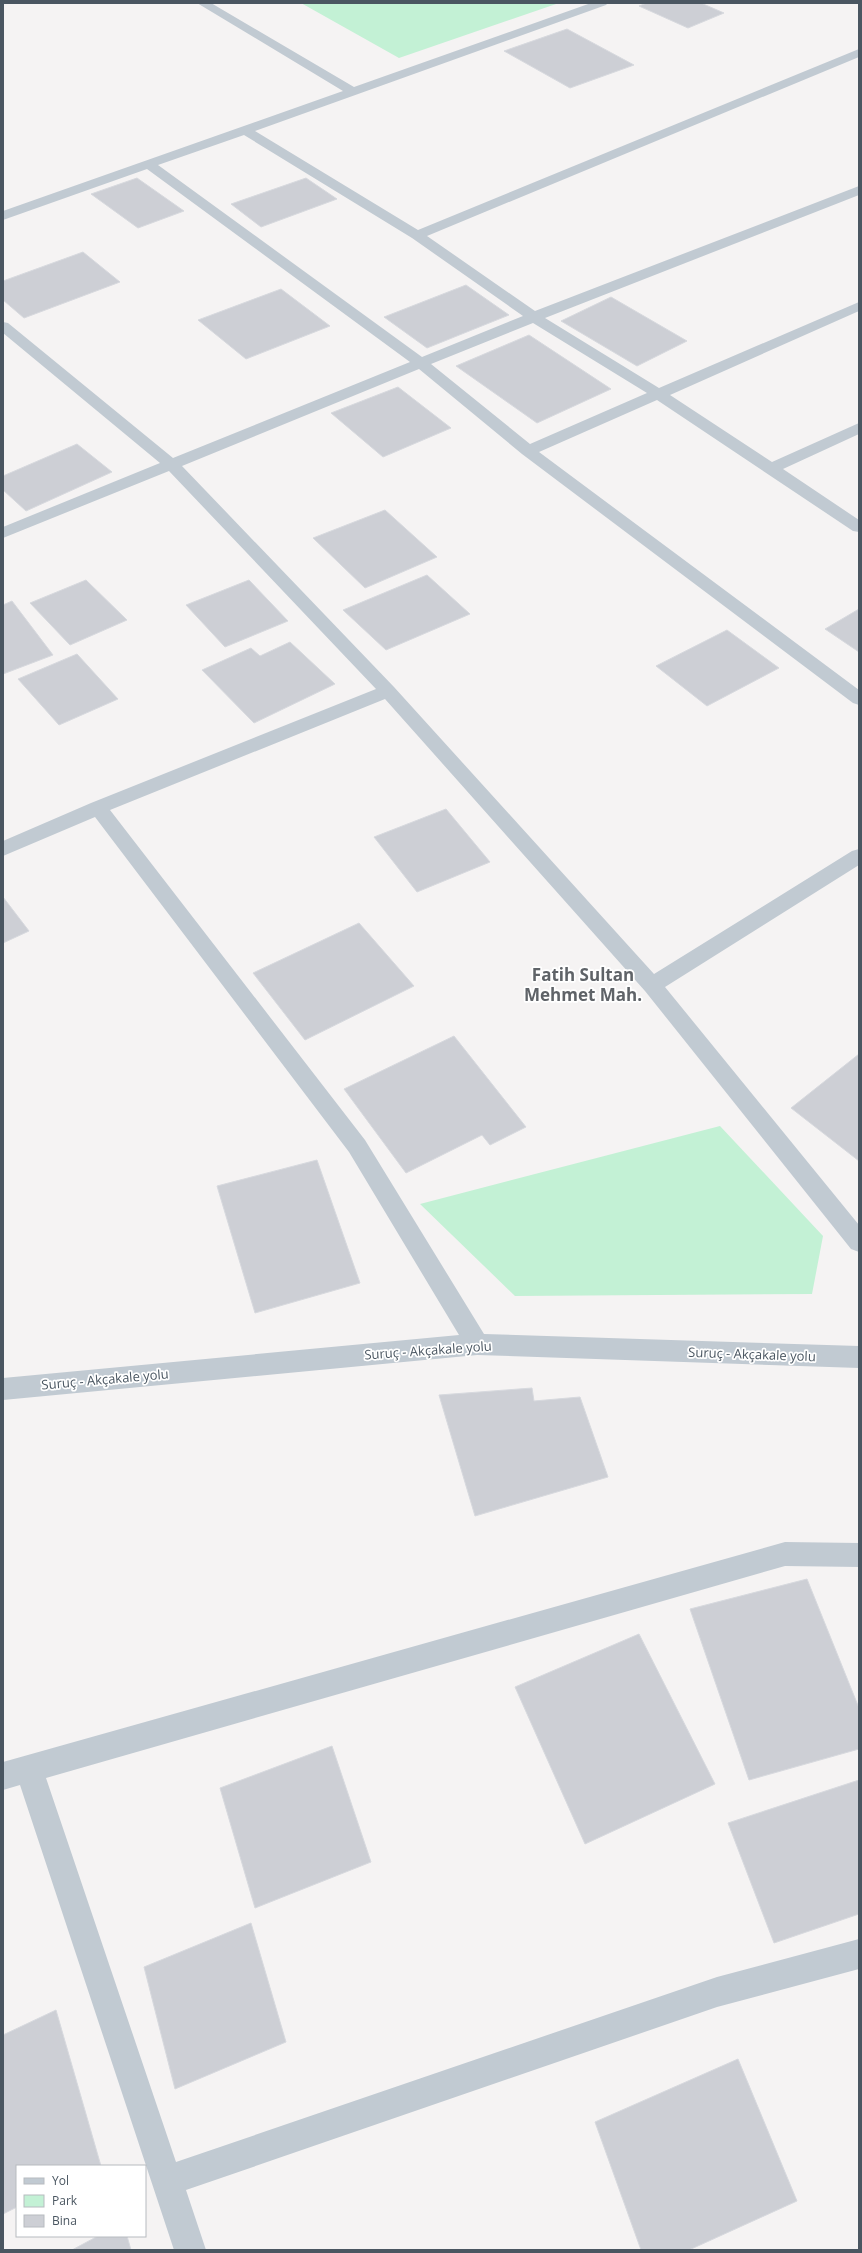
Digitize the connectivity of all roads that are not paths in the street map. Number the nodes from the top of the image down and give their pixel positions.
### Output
1 (203, 3) edge
2 (602, 3) edge
3 (859, 54) edge
4 (846, 59) junction
5 (859, 65) edge
6 (352, 91) junction
7 (245, 130) junction
8 (148, 164) junction
9 (859, 190) edge
10 (3, 216) edge
11 (416, 235) junction
12 (859, 306) edge
13 (534, 317) junction
14 (3, 326) edge
15 (421, 363) junction
16 (660, 395) junction
17 (859, 428) edge
18 (528, 451) junction
19 (171, 464) junction
20 (770, 469) junction
21 (859, 527) edge
22 (3, 533) edge
23 (388, 691) junction
24 (859, 699) edge
25 (98, 808) junction
26 (3, 849) edge
27 (859, 856) edge
28 (652, 985) junction
29 (859, 1242) edge
30 (477, 1344) junction
31 (857, 1362) edge
32 (3, 1389) edge
33 (859, 1555) edge
34 (16, 1772) edge
35 (859, 1954) edge
36 (166, 2181) junction
37 (190, 2250) edge

1 - 6 street
2 - 6 street
3 - 4 street
4 - 5 street
4 - 11 street
6 - 7 street
7 - 8 street
7 - 11 street
8 - 10 street
8 - 15 street
9 - 13 street
11 - 13 street
12 - 16 street
13 - 15 street
13 - 16 street
14 - 19 street
15 - 18 street
15 - 19 street
16 - 18 street
16 - 20 street
17 - 20 street
18 - 24 street
19 - 22 street
19 - 23 street
20 - 21 street
23 - 25 street
23 - 28 street
25 - 26 street
25 - 30 street
27 - 28 street
28 - 29 street
30 - 31 street, Suruç - Akçakale yolu
30 - 32 street, Suruç - Akçakale yolu
33 - 34 street
34 - 36 street
35 - 36 street
36 - 37 street

